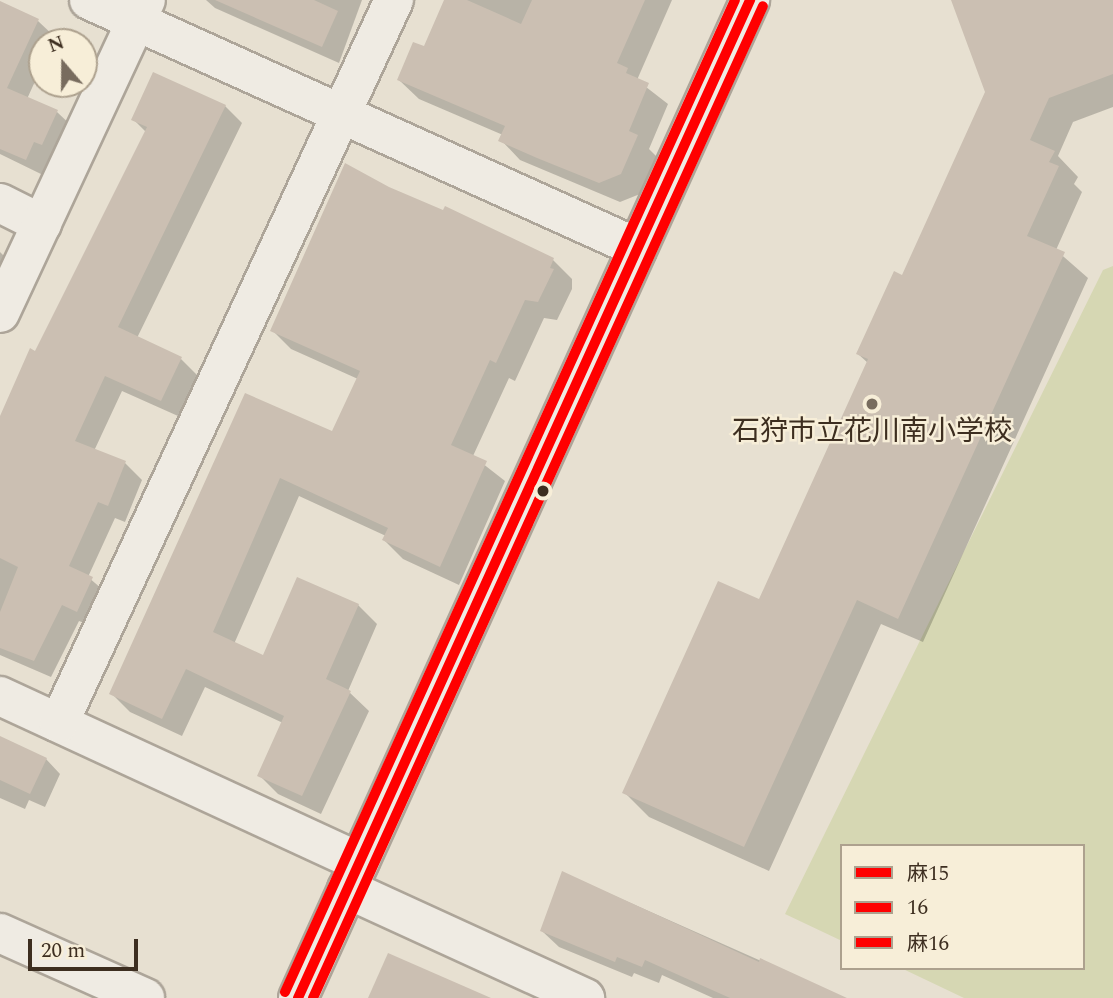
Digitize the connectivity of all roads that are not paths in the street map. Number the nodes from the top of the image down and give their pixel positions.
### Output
1 (89, 0) edge
2 (394, 0) edge
3 (750, 0) edge
4 (141, 11) edge
5 (342, 114) junction
6 (0, 203) edge
7 (42, 224) junction
8 (638, 248) junction
9 (0, 313) edge
10 (0, 696) edge
11 (59, 723) junction
12 (353, 876) junction
13 (0, 933) edge
14 (145, 998) edge
15 (298, 998) edge
16 (585, 998) edge

1 - 4 street
2 - 5 street
3 - 8 street
4 - 5 street
4 - 7 street
5 - 8 street
5 - 11 street
6 - 7 street
7 - 9 street
8 - 12 street
10 - 11 street
11 - 12 street
12 - 15 street
12 - 16 street
13 - 14 street

